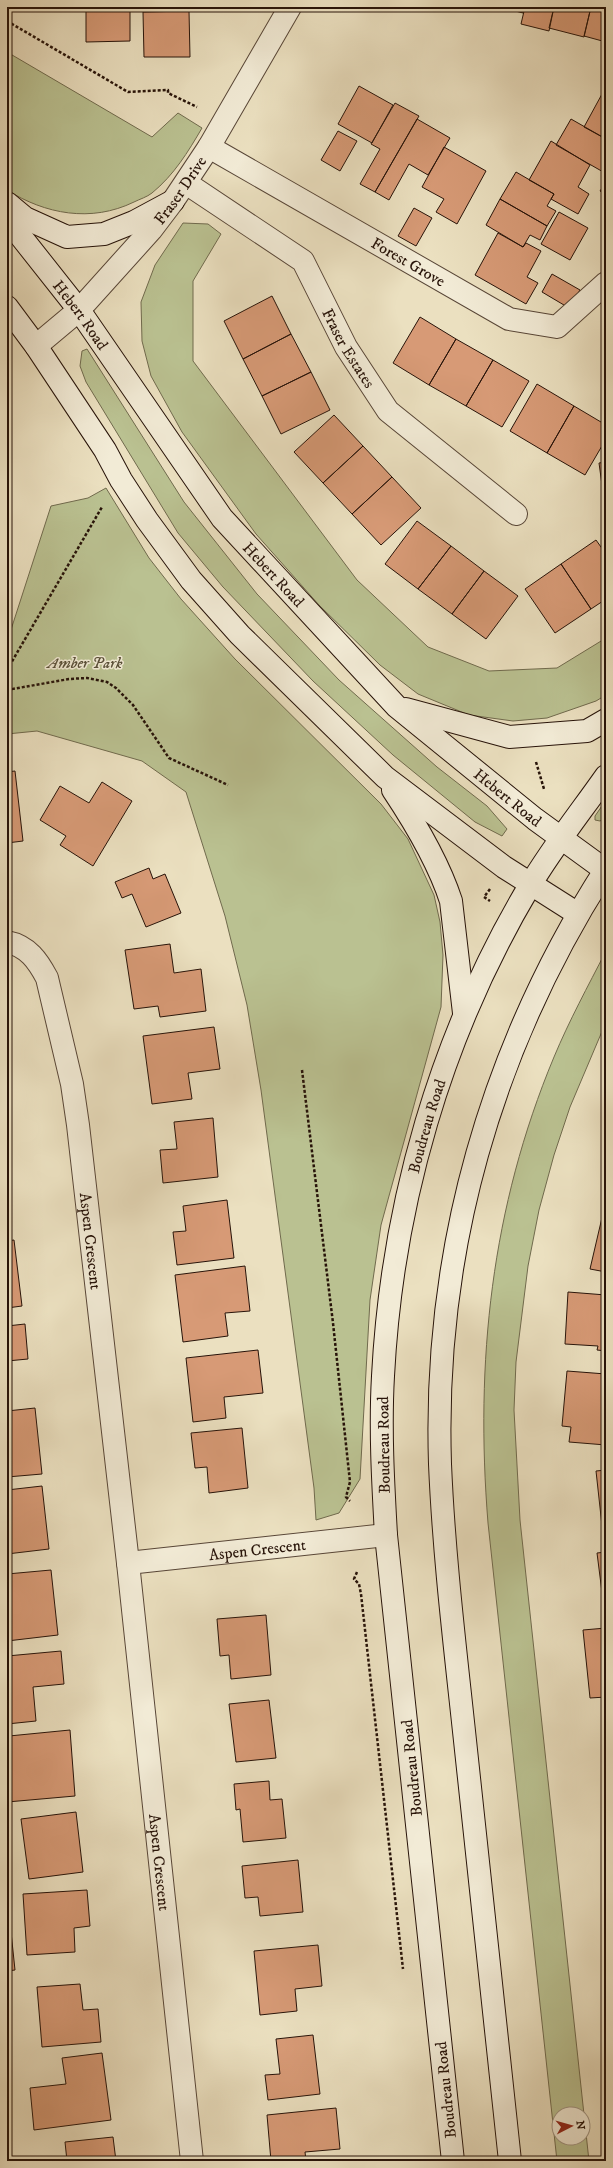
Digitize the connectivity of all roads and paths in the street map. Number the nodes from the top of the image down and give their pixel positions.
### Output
1 (290, 7) edge
2 (7, 21) edge
3 (197, 107) dead end
4 (209, 147) junction
5 (186, 183) junction
6 (173, 201) junction
7 (7, 203) edge
8 (7, 219) edge
9 (606, 283) edge
10 (7, 307) edge
11 (79, 310) junction
12 (36, 346) junction
13 (102, 506) dead end
14 (516, 514) dead end
15 (7, 670) edge
16 (7, 690) edge
17 (397, 707) junction
18 (606, 720) edge
19 (536, 758) dead end
20 (606, 776) edge
21 (385, 777) junction
22 (228, 785) dead end
23 (545, 792) dead end
24 (561, 839) junction
25 (606, 870) edge
26 (530, 885) junction
27 (491, 886) dead end
28 (492, 902) dead end
29 (578, 914) junction
30 (7, 942) edge
31 (464, 1013) junction
32 (302, 1070) dead end
33 (350, 1501) dead end
34 (386, 1535) junction
35 (128, 1563) junction
36 (356, 1572) dead end
37 (403, 1971) dead end
38 (192, 2161) edge
39 (453, 2161) edge
40 (510, 2161) edge

1 - 4 main road, Fraser Drive
2 - 3 path
4 - 5 main road, Fraser Drive
4 - 9 main road, Forest Grove
5 - 6 main road, Fraser Drive
5 - 14 main road, Fraser Estates
6 - 7 main road
6 - 11 main road, Fraser Drive
8 - 11 main road, Hebert Road
10 - 12 main road
11 - 12 main road, Fraser Drive
11 - 17 main road, Hebert Road
12 - 21 main road
13 - 15 path
16 - 22 path
17 - 18 main road
17 - 24 main road, Hebert Road
19 - 23 path
20 - 24 main road, Boudreau Road
21 - 26 main road
21 - 31 main road
24 - 25 main road, Hebert Road
24 - 26 main road, Boudreau Road
25 - 29 main road
26 - 29 main road
26 - 31 main road, Boudreau Road
27 - 28 path
29 - 40 main road
30 - 35 main road, Aspen Crescent
31 - 34 main road, Boudreau Road
32 - 33 path
34 - 35 main road, Aspen Crescent
34 - 39 main road, Boudreau Road
35 - 38 main road, Aspen Crescent
36 - 37 path

